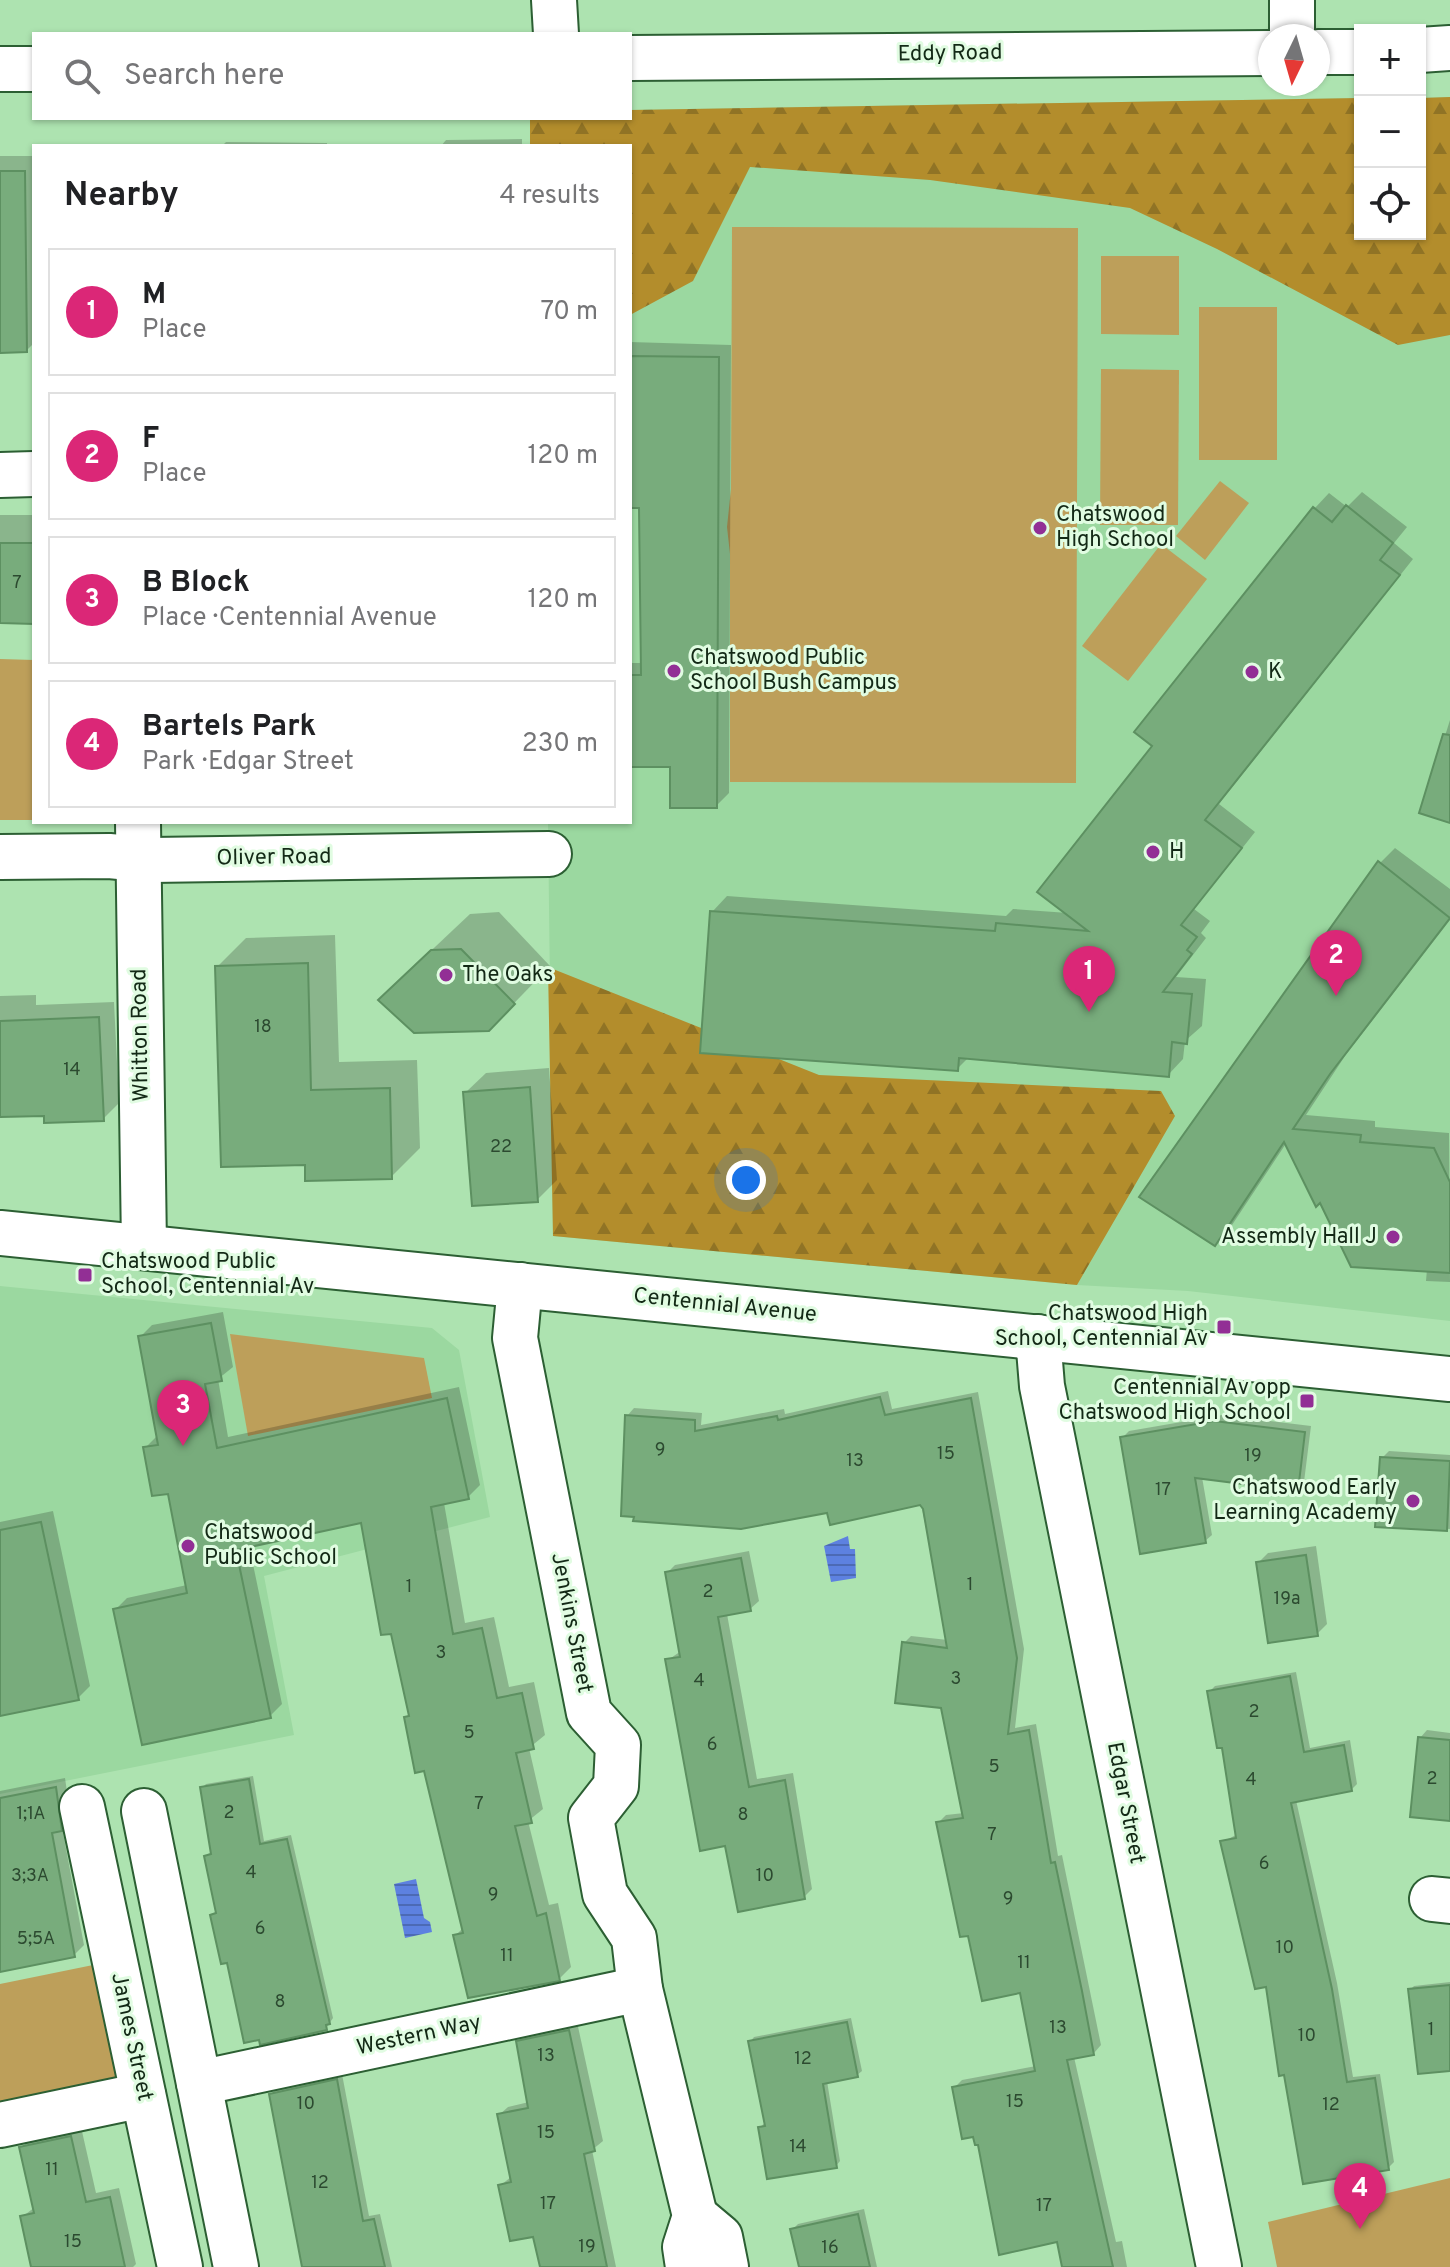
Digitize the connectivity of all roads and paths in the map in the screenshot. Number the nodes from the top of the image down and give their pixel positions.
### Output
1 (554, 0) edge
2 (1292, 0) edge
3 (1292, 24) edge
4 (556, 32) edge
5 (1450, 48) edge
6 (1426, 50) edge
7 (1330, 52) edge
8 (1354, 52) edge
9 (1258, 53) edge
10 (632, 58) edge
11 (0, 69) edge
12 (32, 69) edge
13 (32, 474) edge
14 (0, 475) edge
15 (138, 840) edge
16 (549, 854) dead end
17 (0, 857) edge
18 (0, 1233) edge
19 (144, 1247) junction
20 (520, 1285) junction
21 (1038, 1337) junction
22 (1450, 1379) edge
23 (82, 1807) dead end
24 (144, 1811) dead end
25 (640, 1989) junction
26 (199, 2083) junction
27 (143, 2095) junction
28 (0, 2125) edge
29 (695, 2216) junction
30 (180, 2267) edge
31 (236, 2267) edge
32 (688, 2267) edge
33 (726, 2267) edge
34 (1219, 2267) edge

1 - 4 street
2 - 3 street
5 - 6 street
7 - 8 street
9 - 10 street, Eddy Road
11 - 12 street
13 - 14 street
15 - 16 street, Oliver Road
15 - 17 street, Oliver Road
15 - 19 street, Whitton Road
18 - 19 street, Centennial Avenue
19 - 20 street, Centennial Avenue
20 - 21 street, Centennial Avenue
20 - 25 street, Jenkins Street
21 - 22 street, Centennial Avenue
21 - 34 street, Edgar Street
23 - 27 street, James Street
24 - 26 street
25 - 26 street, Western Way
25 - 29 street, Jenkins Street
26 - 31 street
27 - 28 street
27 - 30 street, James Street
29 - 32 street, Jenkins Street
29 - 33 street, Jenkins Street

